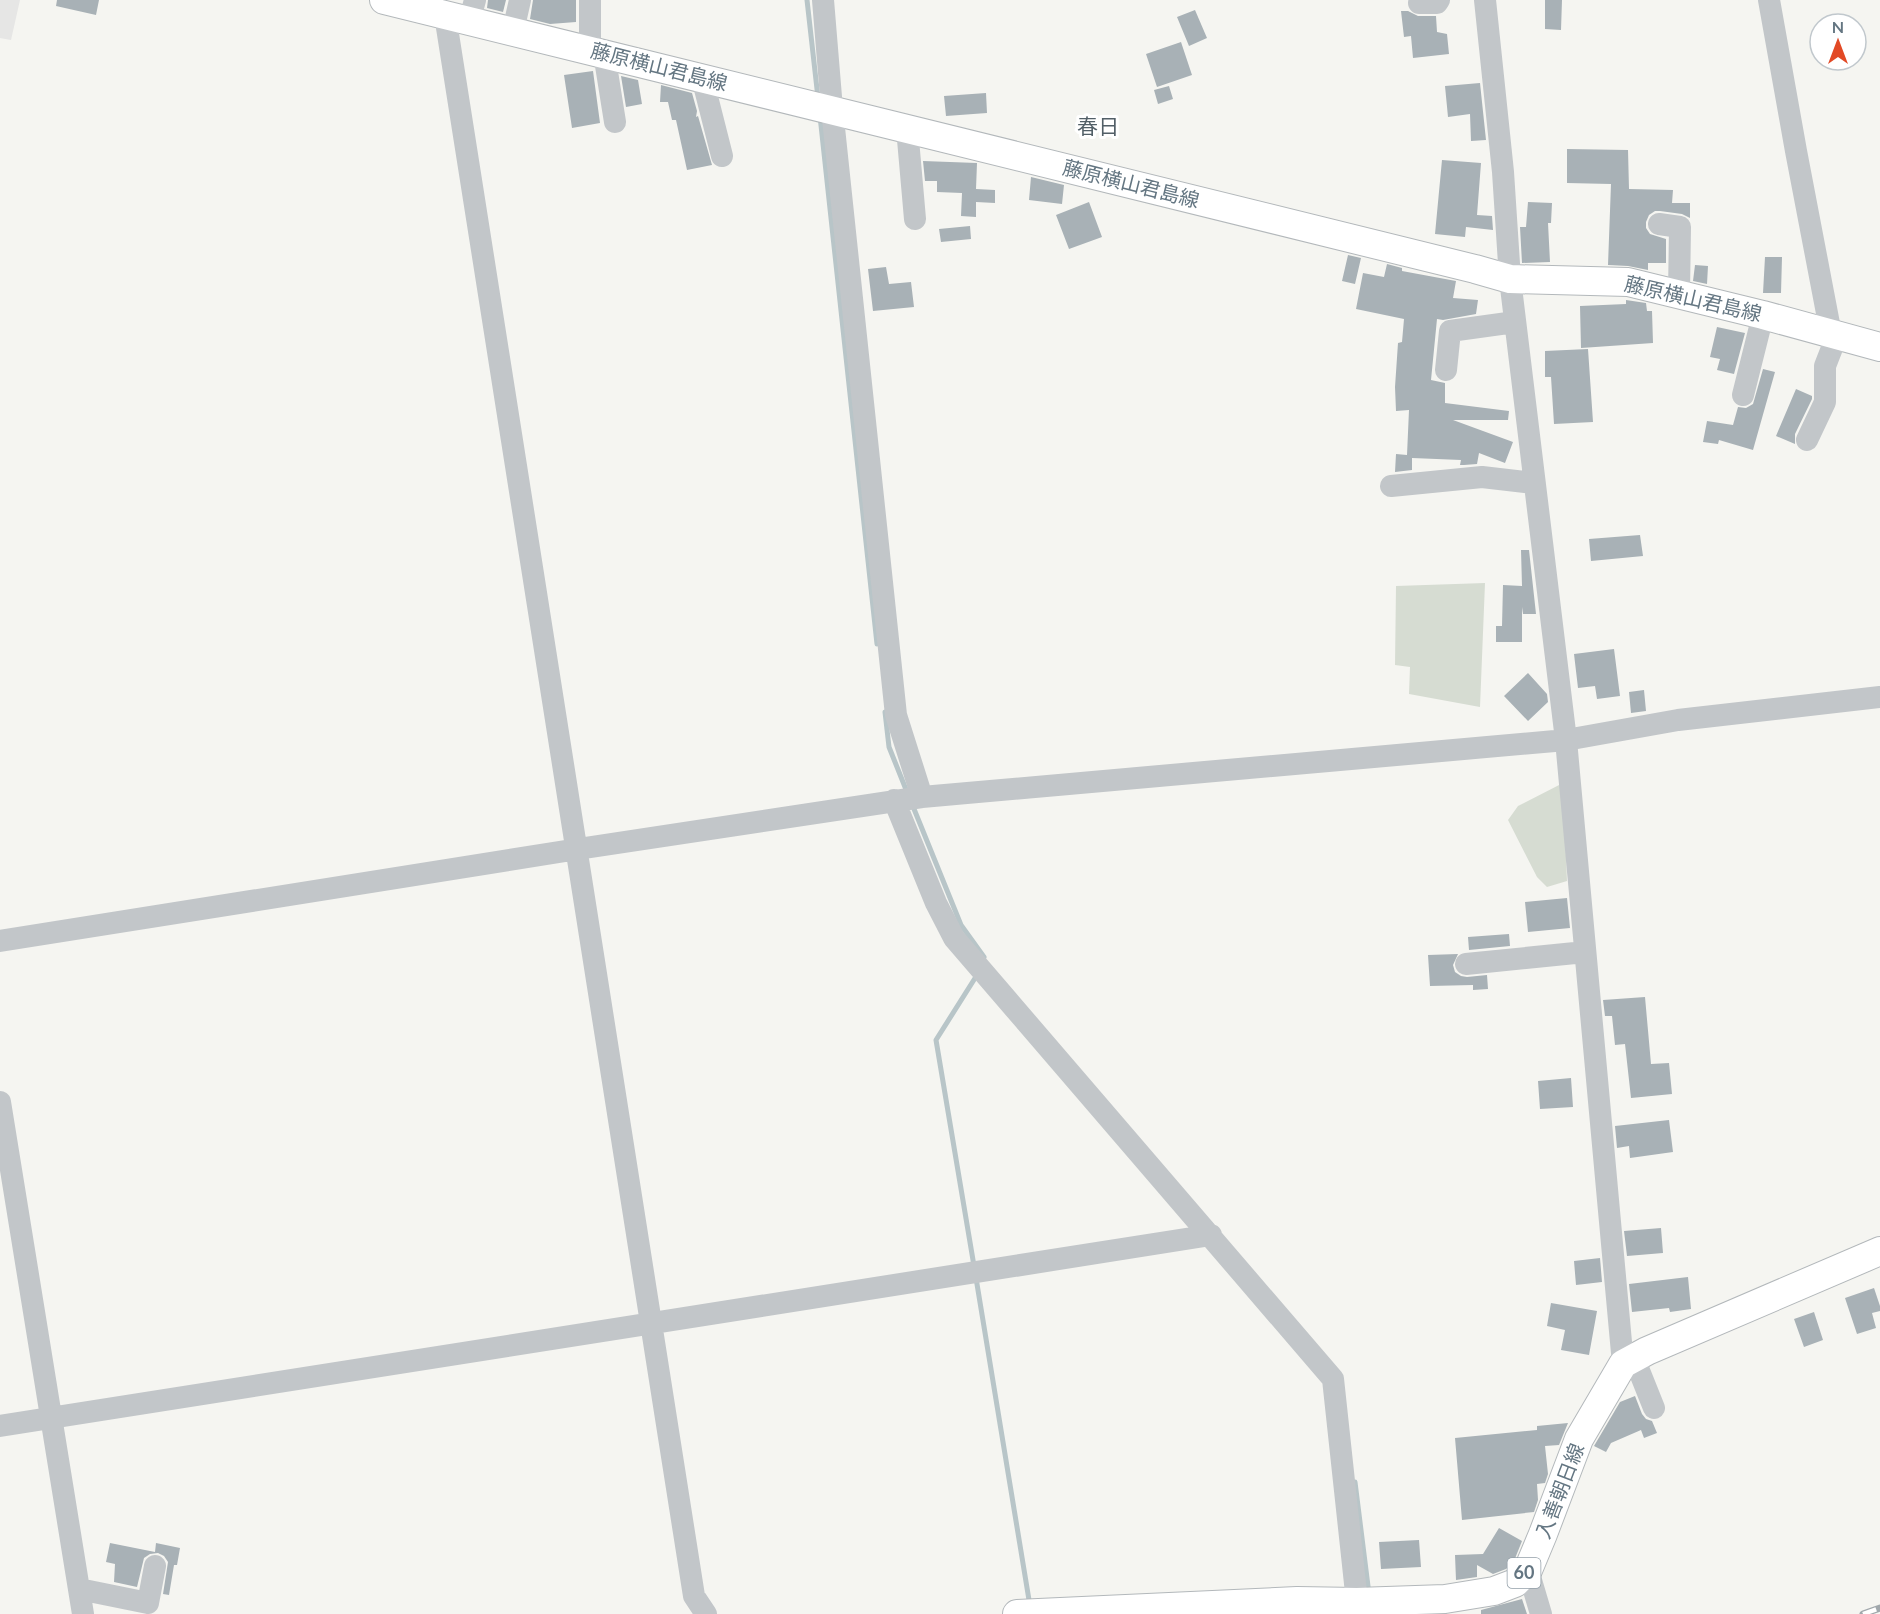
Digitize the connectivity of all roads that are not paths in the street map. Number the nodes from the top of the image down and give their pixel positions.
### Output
1 (384, 0) edge
2 (520, 0) edge
3 (590, 0) edge
4 (824, 0) edge
5 (1485, 0) edge
6 (1769, 0) edge
7 (463, 12) edge
8 (513, 31) junction
9 (597, 51) junction
10 (702, 77) junction
11 (832, 109) junction
12 (615, 122) dead end
13 (907, 128) junction
14 (722, 156) dead end
15 (915, 219) dead end
16 (1659, 224) dead end
17 (1510, 279) junction
18 (1679, 294) junction
19 (1763, 315) junction
20 (1515, 322) junction
21 (1831, 334) junction
22 (1880, 347) edge
23 (1446, 370) dead end
24 (1743, 395) dead end
25 (1808, 440) dead end
26 (1534, 483) junction
27 (1391, 486) dead end
28 (1880, 697) edge
29 (1566, 740) junction
30 (922, 797) junction
31 (894, 800) junction
32 (578, 849) junction
33 (0, 941) edge
34 (1585, 952) junction
35 (1466, 964) dead end
36 (0, 1102) edge
37 (1211, 1235) junction
38 (1880, 1251) edge
39 (652, 1322) junction
40 (1629, 1361) junction
41 (1654, 1408) dead end
42 (51, 1418) junction
43 (0, 1426) edge
44 (155, 1566) dead end
45 (1527, 1570) junction
46 (79, 1589) junction
47 (1357, 1602) junction
48 (83, 1614) edge
49 (706, 1614) edge
50 (1017, 1614) edge
51 (1541, 1614) edge

1 - 7 main road, 藤原横山君島線
2 - 8 street
3 - 9 street
4 - 11 street
5 - 17 street
6 - 21 street
7 - 8 main road, 藤原横山君島線
7 - 32 street
8 - 9 main road, 藤原横山君島線
9 - 10 main road, 藤原横山君島線
9 - 12 street
10 - 11 main road, 藤原横山君島線
10 - 14 street
11 - 13 main road, 藤原横山君島線
11 - 30 street
13 - 15 street
13 - 17 main road, 藤原横山君島線
16 - 18 street
17 - 18 main road, 藤原横山君島線
17 - 20 street
18 - 19 main road, 藤原横山君島線
19 - 21 main road, 藤原横山君島線
19 - 24 street
20 - 23 street
20 - 26 street
21 - 22 main road, 藤原横山君島線
21 - 25 street
26 - 27 street
26 - 29 street
28 - 29 street
29 - 30 street
29 - 34 street
30 - 31 street
31 - 32 street
31 - 37 street
32 - 33 street
32 - 39 street
34 - 35 street
34 - 40 street
36 - 42 street
37 - 39 street
37 - 47 street
38 - 40 main road
39 - 42 street
39 - 49 street
40 - 41 street
40 - 45 main road, 入善朝日線 / 60
42 - 43 street
42 - 46 street
44 - 46 street
45 - 47 main road, 入善朝日線 / 60
45 - 51 street
46 - 48 street
47 - 50 main road, 入善朝日線 / 60

